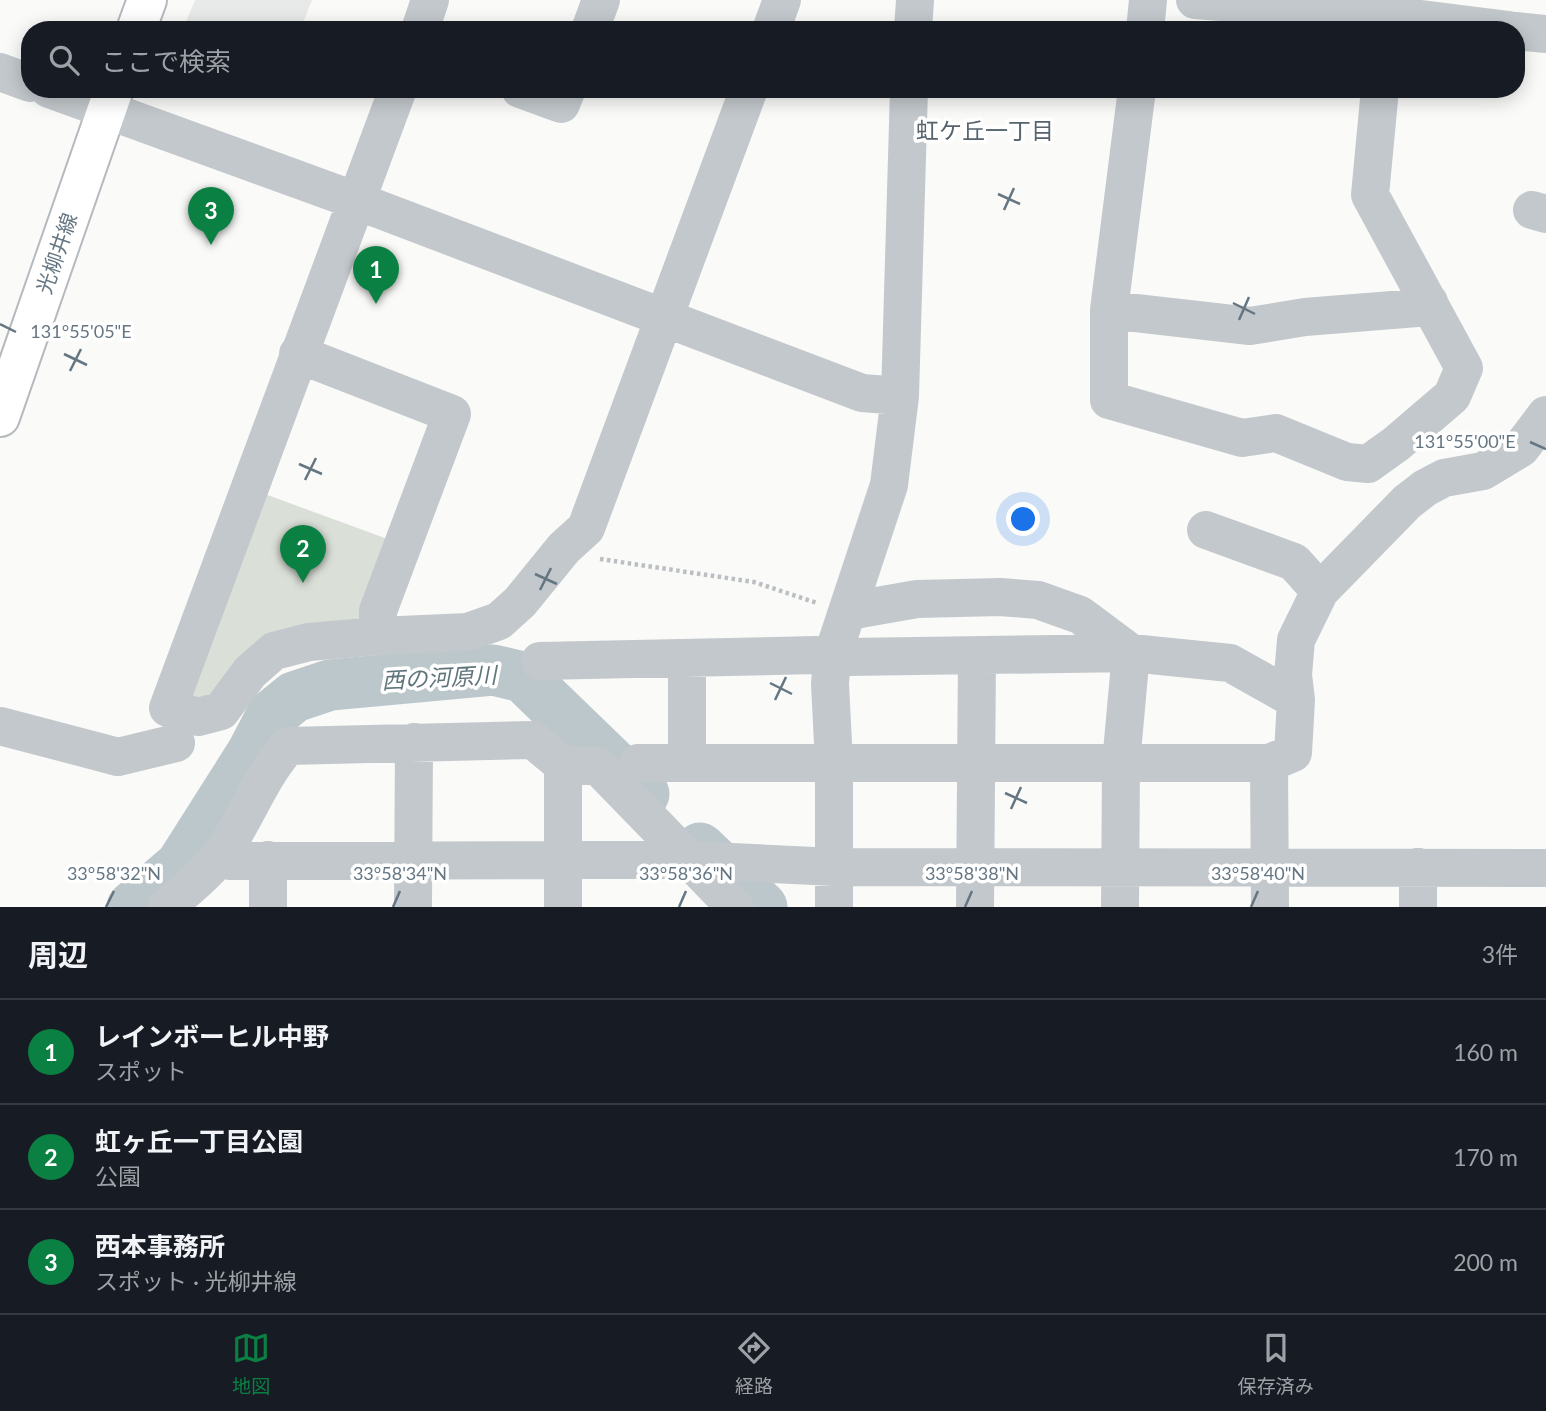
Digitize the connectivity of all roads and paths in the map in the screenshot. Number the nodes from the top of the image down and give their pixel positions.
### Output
1 (147, 0) edge
2 (430, 0) edge
3 (601, 0) edge
4 (782, 0) edge
5 (915, 0) edge
6 (1148, 0) edge
7 (1195, 0) edge
8 (1388, 15) edge
9 (139, 21) edge
10 (422, 21) edge
11 (593, 21) edge
12 (774, 21) edge
13 (914, 21) edge
14 (1146, 21) edge
15 (1436, 21) edge
16 (1525, 32) edge
17 (1546, 34) edge
18 (0, 72) edge
19 (21, 80) edge
20 (395, 98) edge
21 (545, 98) edge
22 (563, 98) edge
23 (747, 98) edge
24 (909, 98) edge
25 (1136, 98) edge
26 (1379, 98) edge
27 (110, 99) edge
28 (357, 201) junction
29 (1429, 302) junction
30 (1109, 310) junction
31 (665, 319) junction
32 (298, 354) junction
33 (900, 396) junction
34 (1546, 415) edge
35 (0, 417) edge
36 (1396, 444) junction
37 (1425, 488) junction
38 (1206, 530) dead end
39 (1320, 591) junction
40 (847, 613) junction
41 (378, 636) junction
42 (1131, 653) junction
43 (977, 656) junction
44 (832, 657) junction
45 (687, 658) junction
46 (540, 661) dead end
47 (1296, 700) junction
48 (0, 726) edge
49 (414, 742) junction
50 (176, 743) dead end
51 (976, 762) junction
52 (638, 763) dead end
53 (687, 763) junction
54 (834, 763) junction
55 (1121, 763) junction
56 (1269, 763) junction
57 (563, 765) junction
58 (220, 856) junction
59 (268, 860) junction
60 (413, 860) junction
61 (563, 860) junction
62 (690, 860) junction
63 (976, 866) junction
64 (834, 867) junction
65 (1121, 867) junction
66 (1270, 867) junction
67 (1418, 867) junction
68 (1546, 868) edge
69 (167, 907) edge
70 (268, 907) edge
71 (413, 907) edge
72 (563, 907) edge
73 (736, 907) edge
74 (834, 907) edge
75 (975, 907) edge
76 (1120, 907) edge
77 (1270, 907) edge
78 (1418, 907) edge

1 - 9 main road
2 - 10 street
3 - 11 street
4 - 12 street
5 - 13 street
6 - 14 street
7 - 8 street
8 - 15 street
16 - 17 street
18 - 19 street
20 - 28 street
21 - 22 street
23 - 31 street
24 - 33 street
25 - 30 street
26 - 29 street
27 - 28 street
27 - 35 main road, 光柳井線
28 - 31 street
28 - 32 street
29 - 30 street
29 - 36 street
30 - 36 street
31 - 33 street
31 - 41 street
32 - 41 street
32 - 41 street
33 - 40 street
34 - 37 street
36 - 37 street
37 - 39 street
38 - 39 street
39 - 47 street
40 - 42 street
40 - 44 street
42 - 43 street
42 - 47 street
42 - 55 street
43 - 44 street
43 - 51 street
44 - 45 street
44 - 54 street
45 - 46 street
45 - 53 street
47 - 56 street
48 - 50 street
49 - 57 street
49 - 58 street
49 - 60 street
51 - 54 street
51 - 55 street
51 - 63 street
52 - 53 street
53 - 54 street
54 - 64 street
55 - 56 street
55 - 65 street
56 - 66 street
57 - 61 street
57 - 62 street
58 - 59 street
58 - 69 street
59 - 60 street
59 - 70 street
60 - 61 street
60 - 71 street
61 - 62 street
61 - 72 street
62 - 64 street
62 - 73 street
63 - 64 street
63 - 65 street
63 - 75 street
64 - 74 street
65 - 66 street
65 - 76 street
66 - 67 street
66 - 77 street
67 - 68 street
67 - 78 street

